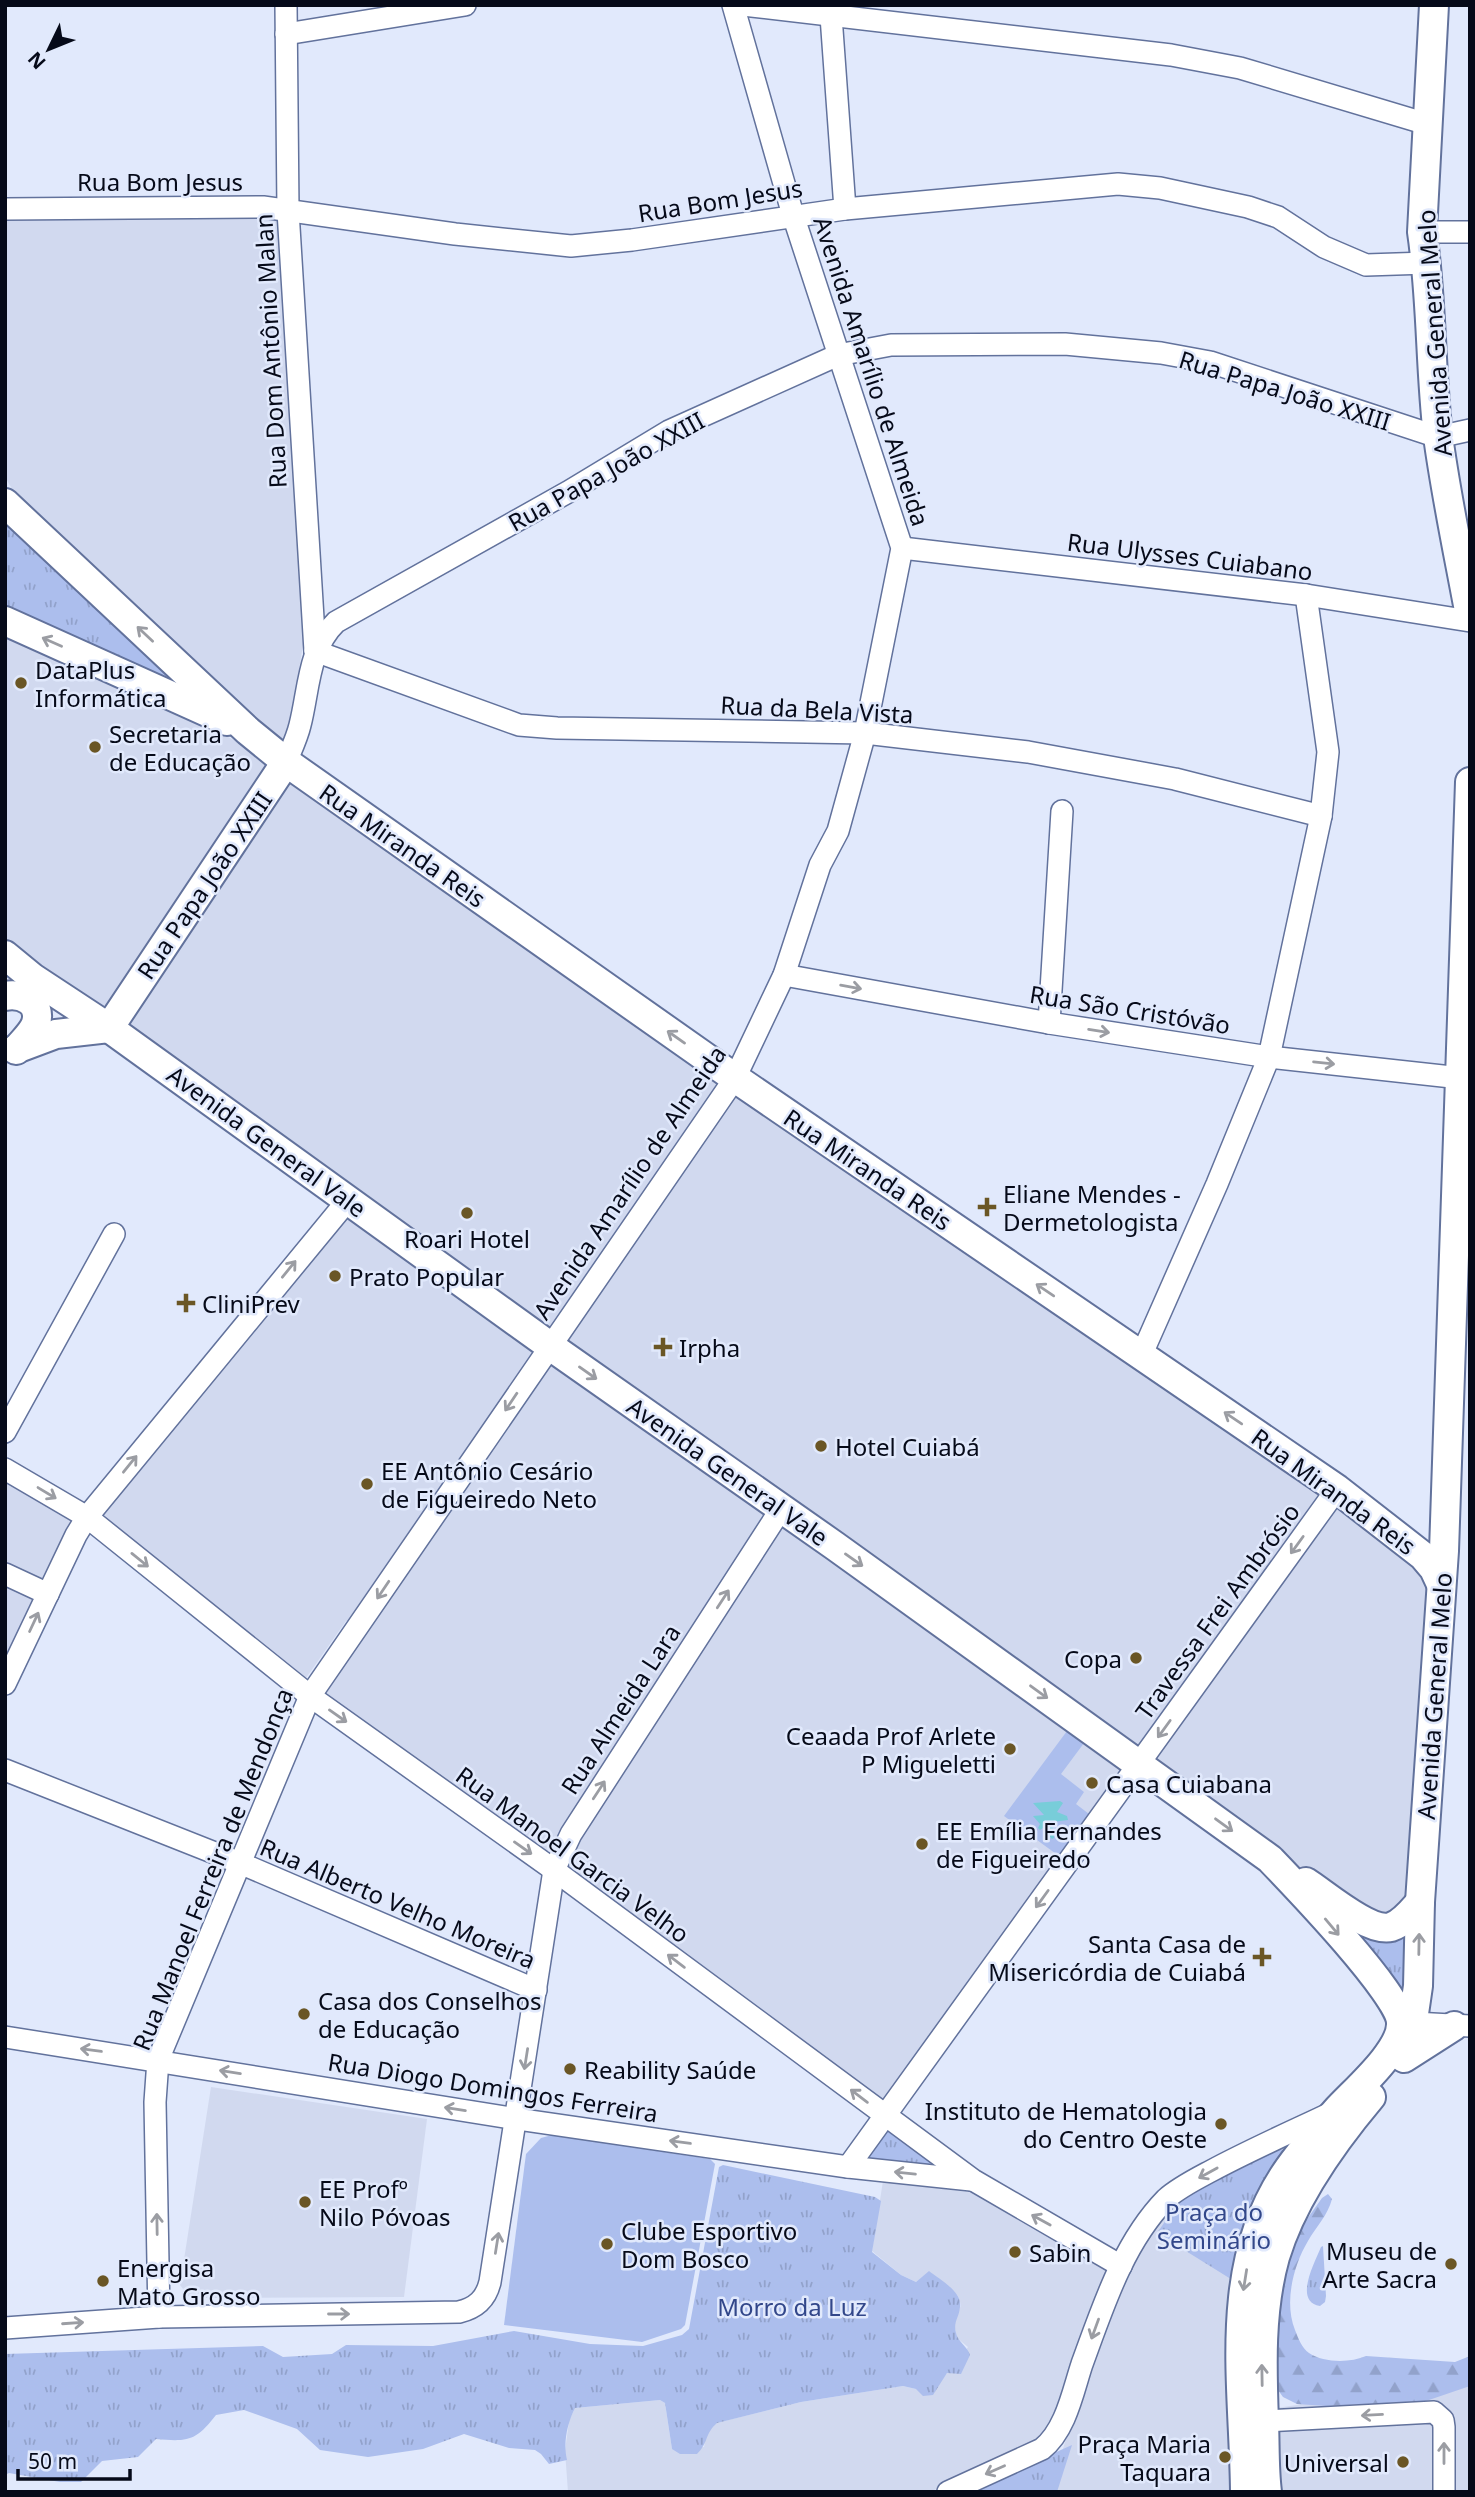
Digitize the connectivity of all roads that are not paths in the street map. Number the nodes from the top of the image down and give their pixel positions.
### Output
1 (286, 5) edge
2 (465, 5) edge
3 (733, 5) edge
4 (743, 5) edge
5 (1434, 5) edge
6 (831, 16) junction
7 (286, 34) junction
8 (1427, 124) junction
9 (5, 209) edge
10 (845, 209) junction
11 (288, 211) junction
12 (793, 215) junction
13 (1422, 232) junction
14 (1470, 232) edge
15 (1427, 263) junction
16 (838, 355) junction
17 (1470, 430) edge
18 (1438, 437) junction
19 (5, 503) edge
20 (902, 548) junction
21 (1306, 596) junction
22 (1470, 619) edge
23 (5, 621) edge
24 (315, 651) junction
25 (248, 731) junction
26 (865, 733) junction
27 (286, 762) junction
28 (1470, 782) edge
29 (1062, 811) dead end
30 (1321, 816) junction
31 (1467, 881) edge
32 (10, 962) edge
33 (784, 975) junction
34 (5, 996) edge
35 (1049, 1023) junction
36 (109, 1028) junction
37 (11, 1057) edge
38 (1269, 1058) junction
39 (735, 1078) junction
40 (1466, 1078) edge
41 (348, 1200) junction
42 (114, 1234) dead end
43 (550, 1346) junction
44 (1141, 1356) junction
45 (5, 1432) edge
46 (5, 1469) edge
47 (1337, 1489) junction
48 (781, 1509) junction
49 (1446, 1513) junction
50 (87, 1517) junction
51 (1408, 1544) junction
52 (5, 1574) edge
53 (1441, 1584) junction
54 (48, 1594) junction
55 (5, 1684) edge
56 (310, 1696) junction
57 (1139, 1763) junction
58 (5, 1770) edge
59 (1270, 1859) junction
60 (240, 1863) junction
61 (554, 1870) junction
62 (1420, 1902) junction
63 (537, 1990) junction
64 (1462, 2026) edge
65 (5, 2037) edge
66 (1405, 2038) junction
67 (159, 2060) junction
68 (1336, 2111) junction
69 (885, 2116) junction
70 (517, 2119) junction
71 (1269, 2142) junction
72 (1311, 2159) junction
73 (848, 2167) junction
74 (973, 2180) junction
75 (1121, 2266) junction
76 (159, 2317) junction
77 (5, 2328) edge
78 (1264, 2421) junction
79 (948, 2492) edge
80 (1245, 2492) edge
81 (1267, 2492) edge
82 (1444, 2492) edge

1 - 7 street, Rua Dom Antônio Malan
2 - 7 street
3 - 12 street, Avenida Amarílio de Almeida
4 - 6 street
5 - 8 main road, Avenida General Melo
6 - 8 street
6 - 10 street
7 - 11 street, Rua Dom Antônio Malan
8 - 13 main road, Avenida General Melo
9 - 11 street, Rua Bom Jesus
10 - 12 street, Rua Bom Jesus
10 - 15 street, Rua Bom Jesus
11 - 12 street, Rua Bom Jesus
11 - 24 street, Rua Dom Antônio Malan
12 - 16 street, Avenida Amarílio de Almeida
13 - 14 street
13 - 15 main road, Avenida General Melo
15 - 18 main road, Avenida General Melo
16 - 18 street, Rua Papa João XXIII
16 - 20 street, Avenida Amarílio de Almeida
16 - 24 street, Rua Papa João XXIII
17 - 18 street
18 - 22 main road, Avenida General Melo
25 -> 19 main road
20 - 21 street, Rua Ulysses Cuiabano
20 - 26 street, Avenida Amarílio de Almeida
21 - 22 street, Rua Ulysses Cuiabano
21 - 30 street
25 -> 23 main road
24 - 26 street, Rua da Bela Vista
24 - 27 street, Rua Papa João XXIII
25 - 27 main road, Rua Miranda Reis
26 - 30 street, Rua da Bela Vista
26 - 33 street, Avenida Amarílio de Almeida
27 - 36 main road, Rua Papa João XXIII
39 -> 27 main road, Rua Miranda Reis
28 - 31 main road, Avenida General Melo
29 - 35 street
30 - 38 street
31 - 40 main road, Avenida General Melo
32 - 36 main road, Avenida General Vale
33 -> 35 street, Rua São Cristóvão
33 - 39 street, Avenida Amarílio de Almeida
34 - 37 main road
35 -> 38 street, Rua São Cristóvão
36 - 37 main road
36 - 41 main road, Avenida General Vale
38 -> 40 street, Rua São Cristóvão
38 - 44 street
39 - 43 street, Avenida Amarílio de Almeida
44 -> 39 main road, Rua Miranda Reis
40 - 49 main road, Avenida General Melo
41 - 43 main road, Avenida General Vale
50 -> 41 street
42 - 45 street
43 -> 48 main road, Avenida General Vale
43 -> 56 street, Rua Manoel Ferreira de Mendonça
47 -> 44 main road, Rua Miranda Reis
46 -> 50 street, Rua Manoel Garcia Velho
47 - 51 main road, Rua Miranda Reis
47 -> 57 street, Travessa Frei Ambrósio
48 -> 57 main road, Avenida General Vale
61 -> 48 street, Rua Almeida Lara
49 - 51 main road
49 - 53 main road, Avenida General Melo
50 - 54 street
50 -> 56 street, Rua Manoel Garcia Velho
51 - 53 main road, Rua Miranda Reis
52 - 54 street
53 - 62 main road, Avenida General Melo
55 -> 54 street
56 - 60 street, Rua Manoel Ferreira de Mendonça
56 -> 61 street, Rua Manoel Garcia Velho
57 -> 59 main road, Avenida General Vale
57 -> 69 street, Travessa Frei Ambrósio
58 - 60 street, Rua Alberto Velho Moreira
59 - 62 main road
59 -> 66 main road, Avenida General Vale
60 - 63 street, Rua Alberto Velho Moreira
60 - 67 street, Rua Manoel Ferreira de Mendonça
61 - 63 street, Rua Almeida Lara
69 -> 61 street, Rua Manoel Garcia Velho
66 -> 62 main road, Avenida General Melo
63 -> 70 street, Rua Almeida Lara
64 - 66 main road
67 -> 65 street, Rua Diogo Domingos Ferreira
66 - 68 main road
66 - 72 main road
70 -> 67 street, Rua Diogo Domingos Ferreira
76 -> 67 street, Rua Manoel Ferreira de Mendonça
68 - 71 street
68 - 72 main road
69 - 73 street, Travessa Frei Ambrósio
69 - 74 street, Rua Manoel Garcia Velho
73 -> 70 street, Rua Diogo Domingos Ferreira
76 -> 70 street, Rua Almeida Lara
71 - 72 street
71 -> 75 street
78 -> 72 main road
72 -> 80 main road
74 -> 73 street, Rua Diogo Domingos Ferreira
75 -> 74 street, Rua Manoel Garcia Velho
75 -> 79 street
77 -> 76 street, Rua Almeida Lara
78 - 81 main road
82 -> 78 street

